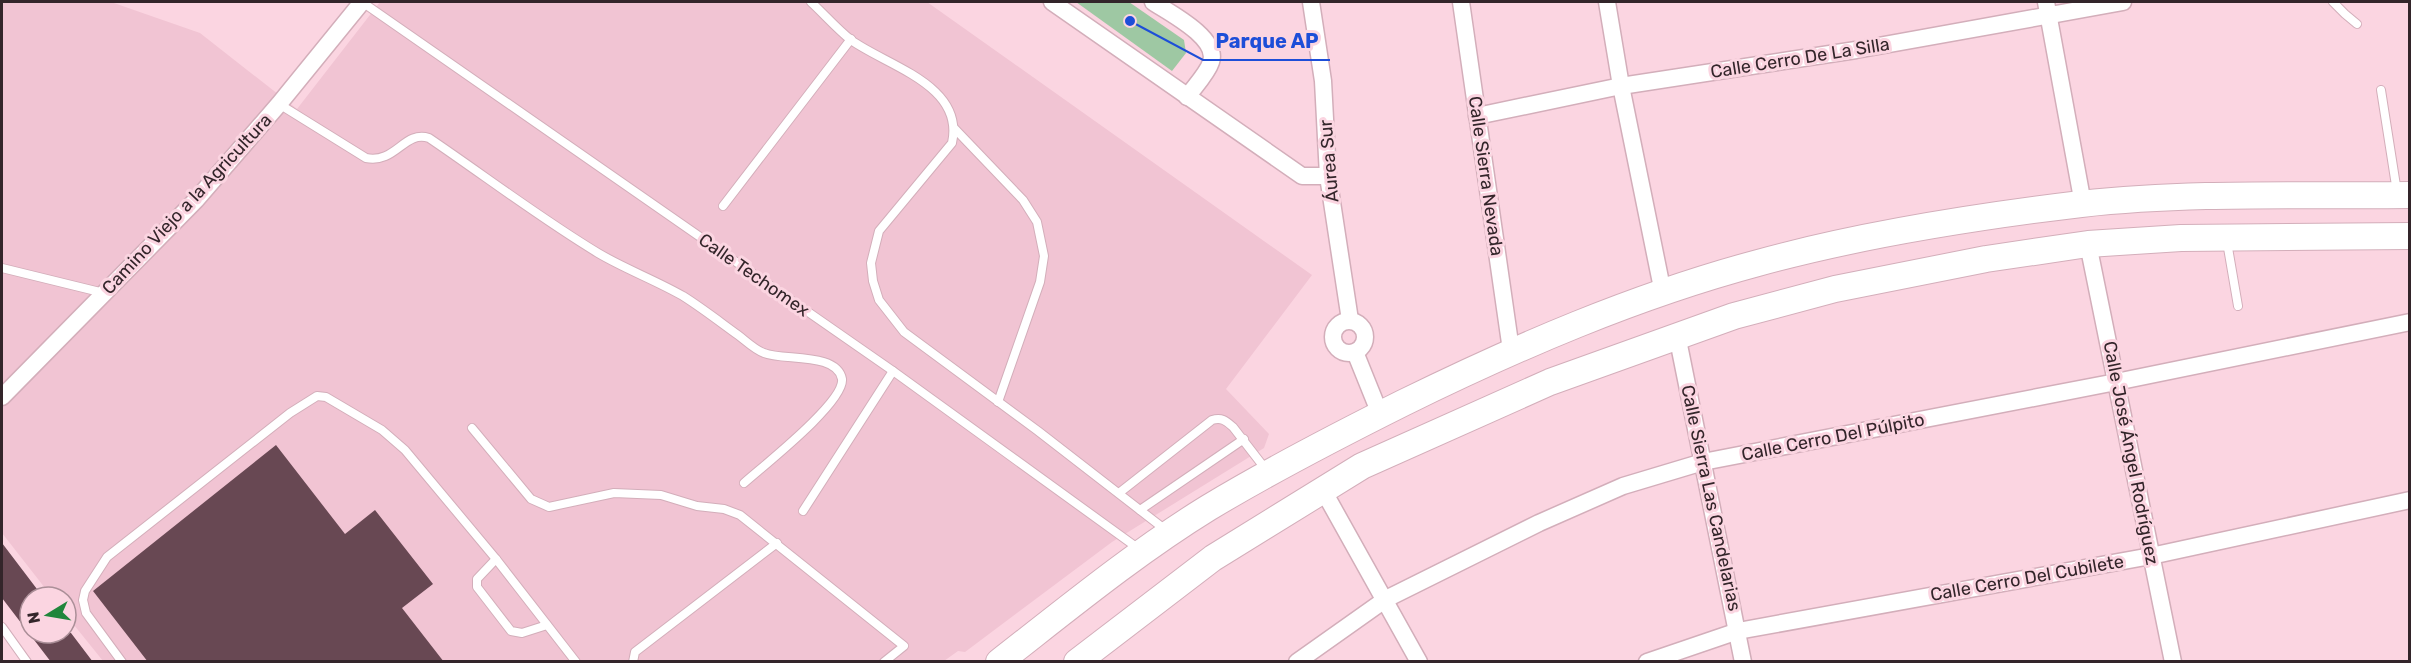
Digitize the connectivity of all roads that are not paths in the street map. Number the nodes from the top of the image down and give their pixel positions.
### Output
1 (362, 2) edge
2 (811, 2) edge
3 (1052, 2) edge
4 (1153, 2) edge
5 (1311, 2) edge
6 (1461, 2) edge
7 (1607, 2) edge
8 (2123, 2) edge
9 (2333, 2) edge
10 (2048, 8) edge
11 (2358, 24) dead end
12 (851, 39) junction
13 (1621, 86) junction
14 (2381, 90) dead end
15 (1187, 97) junction
16 (279, 105) junction
17 (1477, 116) junction
18 (955, 129) junction
19 (1328, 176) junction
20 (2403, 195) edge
21 (2083, 204) junction
22 (723, 206) dead end
23 (2226, 237) junction
24 (2409, 237) edge
25 (2088, 244) junction
26 (2, 268) edge
27 (104, 293) junction
28 (1663, 293) junction
29 (2238, 306) dead end
30 (1350, 320) junction
31 (2409, 322) edge
32 (1677, 335) junction
33 (1511, 350) junction
34 (1355, 352) junction
35 (893, 371) junction
36 (2116, 382) junction
37 (2, 397) edge
38 (998, 402) junction
39 (1380, 414) junction
40 (472, 428) dead end
41 (1244, 439) junction
42 (1703, 462) junction
43 (1269, 473) junction
44 (744, 483) dead end
45 (1323, 490) junction
46 (1119, 493) junction
47 (2409, 500) edge
48 (1140, 510) junction
49 (803, 511) dead end
50 (1170, 534) junction
51 (777, 543) junction
52 (1144, 552) junction
53 (2151, 556) junction
54 (496, 559) junction
55 (1386, 599) junction
56 (548, 625) junction
57 (2, 627) edge
58 (1738, 631) junction
59 (27, 662) edge
60 (122, 662) edge
61 (576, 662) edge
62 (633, 662) edge
63 (884, 662) edge
64 (999, 662) edge
65 (1077, 662) edge
66 (1297, 662) edge
67 (1419, 662) edge
68 (1647, 662) edge
69 (1743, 662) edge
70 (2173, 662) edge

1 - 16 street, Camino Viejo a la Agricultura
1 - 35 lane, Calle Techomex
2 - 12 lane
3 - 15 street
4 - 15 street
5 - 19 street, Áurea Sur
6 - 17 street, Calle Sierra Nevada
7 - 13 street
8 - 10 street, Calle Cerro De La Silla
9 - 11 lane
10 - 13 street, Calle Cerro De La Silla
10 - 21 street
12 - 18 lane
12 - 22 lane
13 - 17 street, Calle Cerro De La Silla
13 - 28 street
14 - 20 lane
15 - 19 street
16 - 27 street, Camino Viejo a la Agricultura
16 - 44 lane
17 - 33 street, Calle Sierra Nevada
18 - 38 lane
18 - 38 lane
19 - 30 street, Áurea Sur
20 - 21 main road
21 - 28 main road
23 - 24 main road
23 - 25 main road
23 - 29 lane
25 - 32 main road
25 - 36 street, Calle José Ángel Rodríguez
26 - 27 lane
27 - 37 street, Camino Viejo a la Agricultura
28 - 33 main road
30 - 34 street, Áurea Sur
30 - 34 street
31 - 36 street, Calle Cerro Del Púlpito
32 - 42 street, Calle Sierra Las Candelarias
32 - 45 main road
33 - 39 main road
34 - 39 street
35 - 49 lane
35 - 52 lane, Calle Techomex
36 - 42 street, Calle Cerro Del Púlpito
36 - 53 street, Calle José Ángel Rodríguez
38 - 46 lane
39 - 43 main road
40 - 51 lane
41 - 43 lane
41 - 46 lane
41 - 48 lane
42 - 55 street, Calle Cerro Del Púlpito
42 - 58 street, Calle Sierra Las Candelarias
43 - 50 main road
45 - 55 street
45 - 65 main road
46 - 48 lane
47 - 53 street, Calle Cerro Del Cubilete
48 - 50 lane
50 - 52 main road
51 - 62 lane
51 - 63 lane
52 - 64 main road
53 - 58 street, Calle Cerro Del Cubilete
53 - 70 street, Calle José Ángel Rodríguez
54 - 56 lane
54 - 56 lane
54 - 60 lane
55 - 66 street, Calle Cerro Del Púlpito
55 - 67 street
56 - 61 lane
57 - 59 lane
58 - 68 street, Calle Cerro Del Cubilete
58 - 69 street, Calle Sierra Las Candelarias

